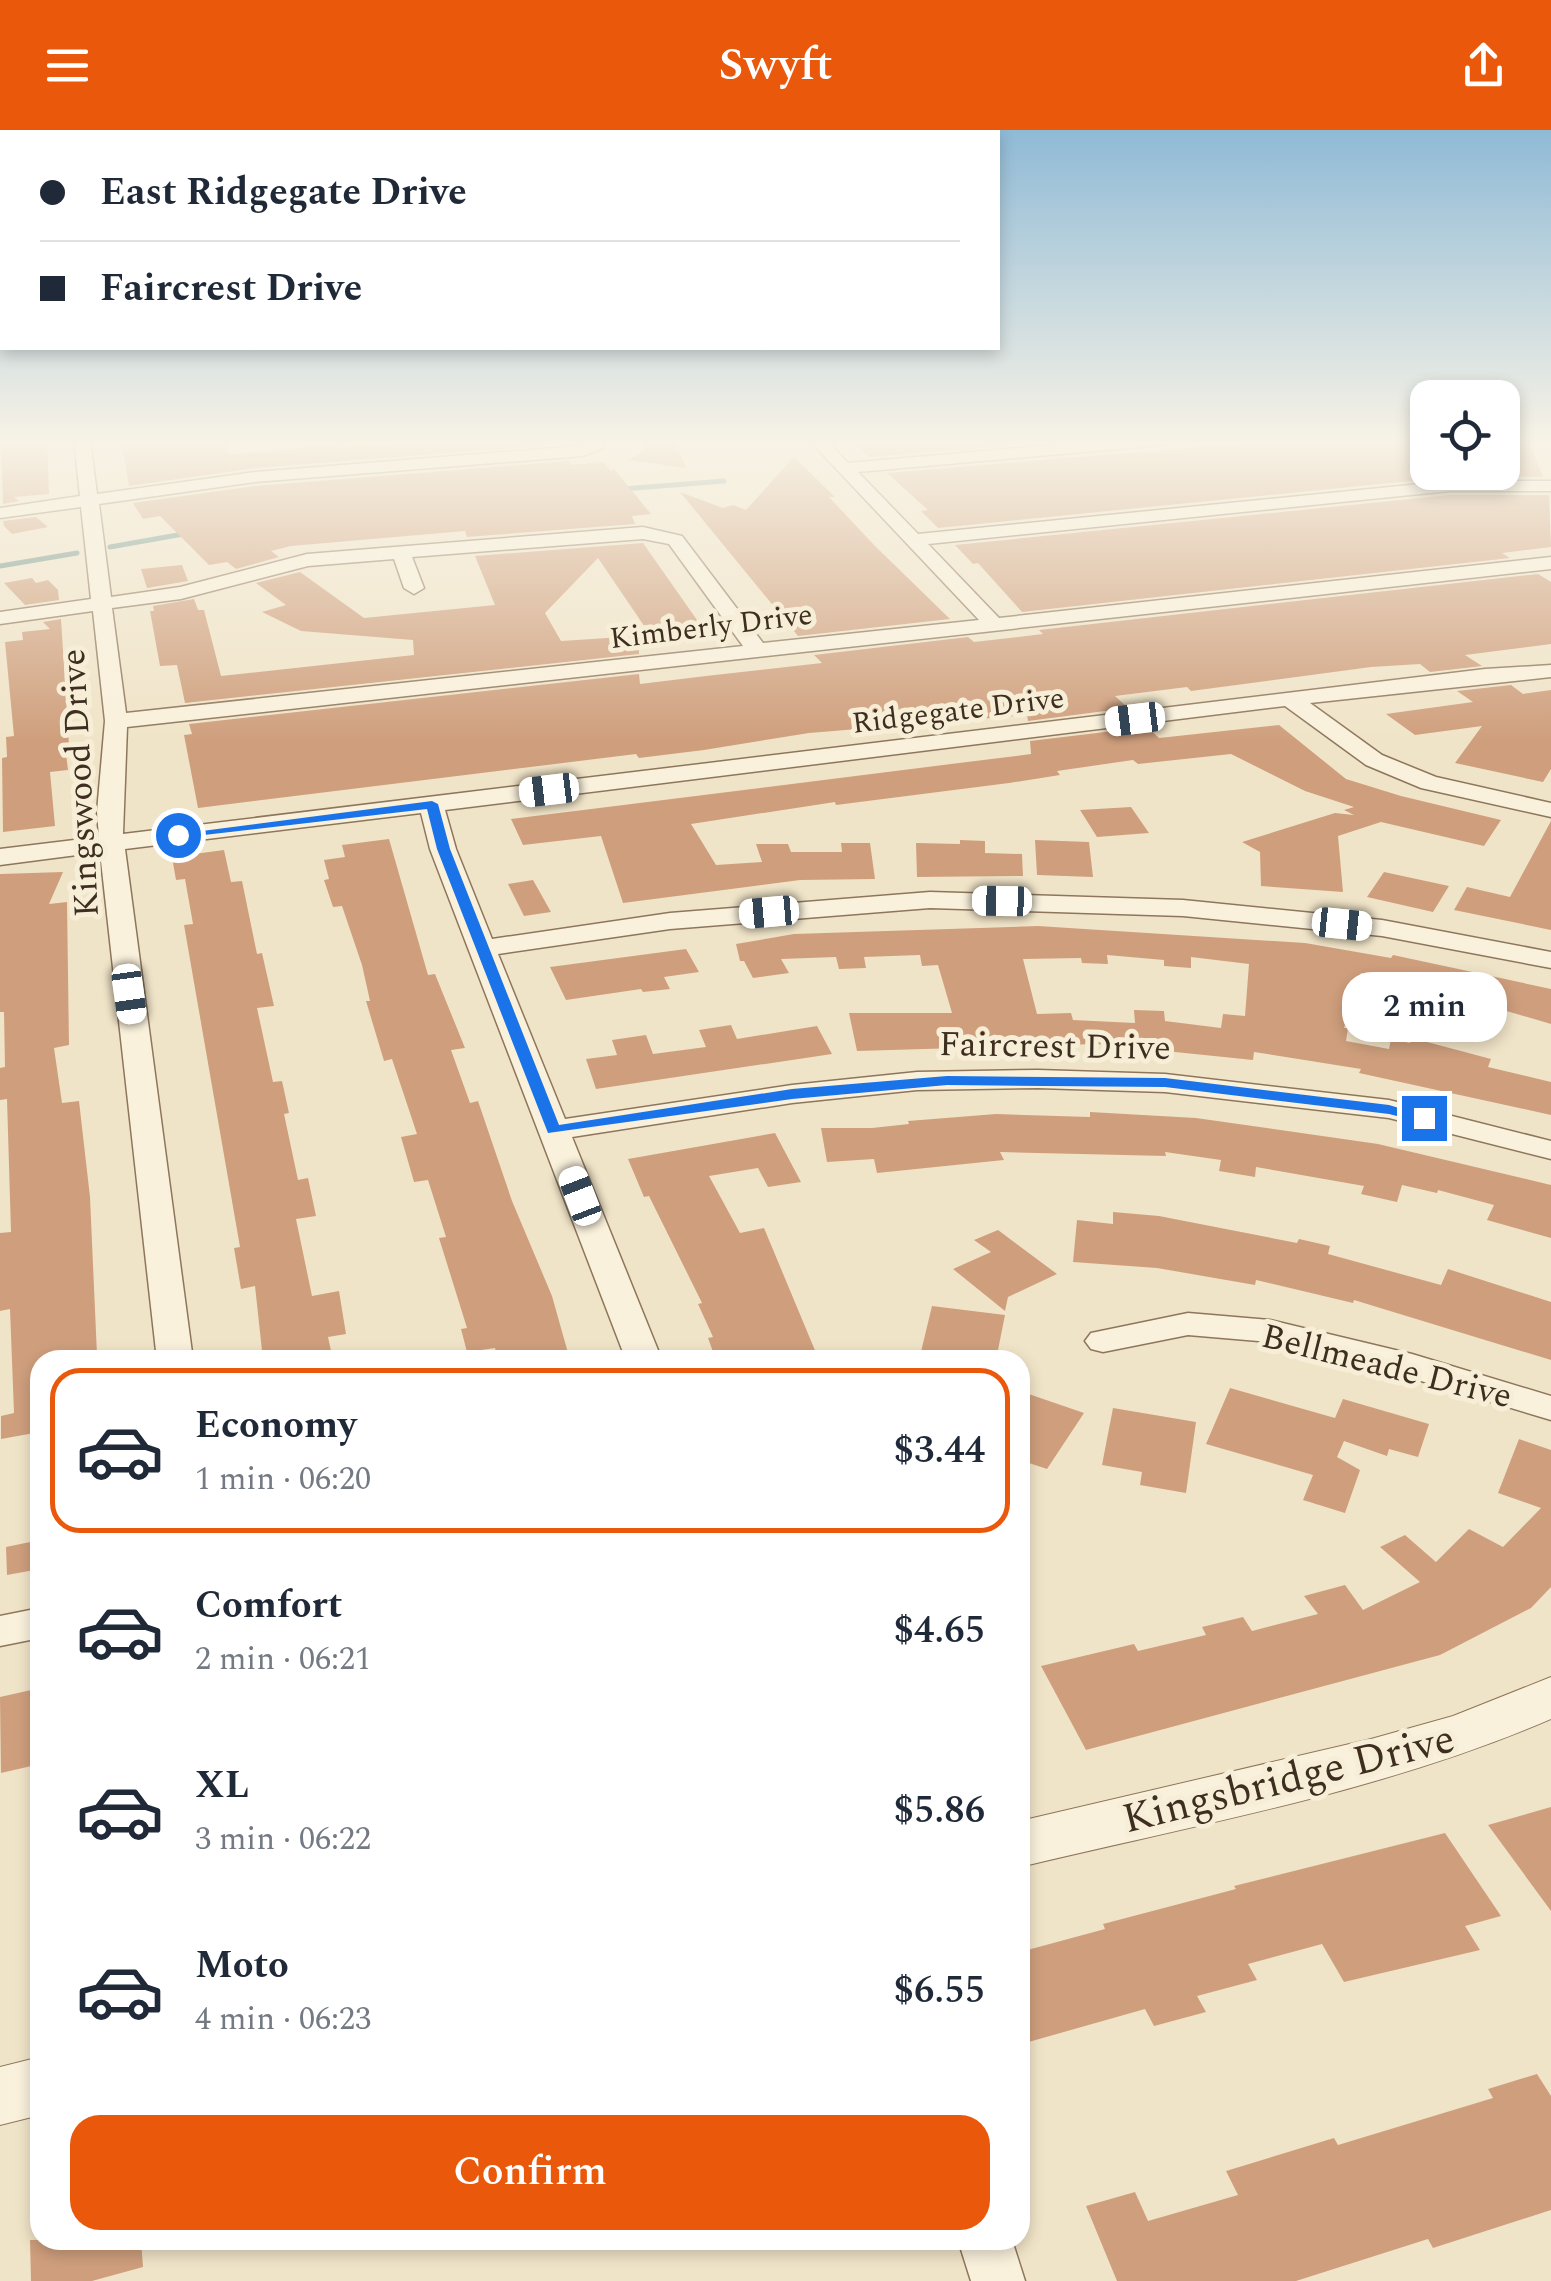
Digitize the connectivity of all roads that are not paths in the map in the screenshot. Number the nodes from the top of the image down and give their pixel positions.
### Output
1 (95, 540) edge
2 (520, 540) edge
3 (676, 540) edge
4 (912, 540) edge
5 (400, 550) junction
6 (1551, 563) edge
7 (414, 588) dead end
8 (102, 603) junction
9 (0, 618) edge
10 (994, 624) junction
11 (759, 653) junction
12 (1551, 671) edge
13 (1291, 700) junction
14 (116, 722) junction
15 (432, 804) junction
16 (1551, 810) edge
17 (112, 843) junction
18 (0, 857) edge
19 (483, 948) junction
20 (1551, 960) edge
21 (554, 1130) junction
22 (1551, 1150) edge
23 (1103, 1341) dead end
24 (174, 1350) edge
25 (640, 1350) edge
26 (1551, 1408) edge
27 (30, 1624) edge
28 (0, 1631) edge
29 (1551, 1697) edge
30 (1030, 1842) edge
31 (30, 2088) edge
32 (0, 2096) edge
33 (988, 2250) edge
34 (998, 2281) edge

1 - 8 street, Kingswood Drive
2 - 5 street
3 - 11 street
4 - 10 street
5 - 7 street
5 - 8 street
6 - 10 street, Kimberly Drive
8 - 9 street
8 - 14 street, Kingswood Drive
10 - 11 street, Kimberly Drive
11 - 14 street, Kimberly Drive
12 - 13 street, Ridgegate Drive
13 - 15 street, Ridgegate Drive
13 - 16 street
14 - 17 street, Kingswood Drive
15 - 17 street, Ridgegate Drive
15 - 19 street
17 - 18 street, Ridgegate Drive
17 - 24 street, Kingswood Drive
19 - 20 street
19 - 21 street
21 - 22 street, Faircrest Drive
21 - 25 street
23 - 26 street, Bellmeade Drive
27 - 28 street
29 - 30 street, Kingsbridge Drive
31 - 32 street
33 - 34 street

